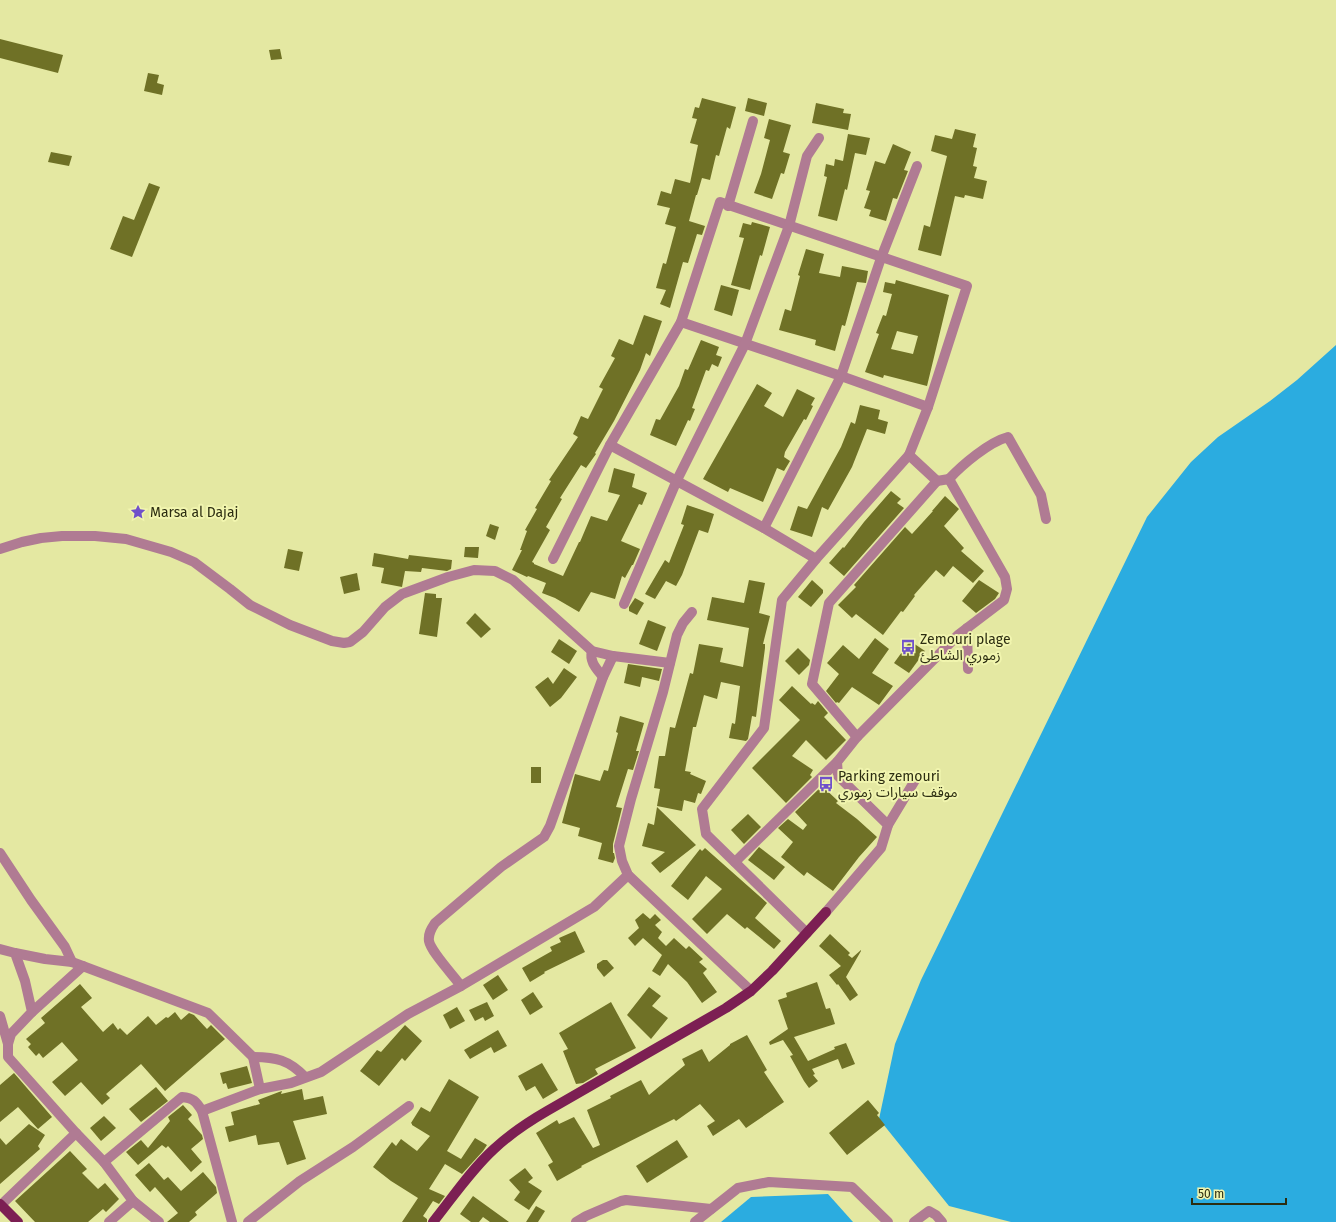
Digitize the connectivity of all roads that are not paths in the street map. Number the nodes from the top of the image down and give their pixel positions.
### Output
1 (753, 121) dead end
2 (819, 138) dead end
3 (917, 166) dead end
4 (728, 206) junction
5 (789, 226) junction
6 (881, 258) junction
7 (682, 322) junction
8 (745, 344) junction
9 (841, 376) junction
10 (928, 407) junction
11 (610, 444) junction
12 (909, 454) junction
13 (949, 479) junction
14 (677, 480) junction
15 (936, 481) junction
16 (1046, 519) dead end
17 (764, 528) junction
18 (0, 549) edge
19 (553, 559) dead end
20 (816, 559) junction
21 (624, 604) dead end
22 (692, 612) dead end
23 (967, 628) junction
24 (592, 651) junction
25 (612, 656) junction
26 (670, 663) junction
27 (968, 669) dead end
28 (603, 677) junction
29 (857, 737) junction
30 (837, 762) junction
31 (916, 777) dead end
32 (888, 825) junction
33 (0, 852) edge
34 (735, 862) junction
35 (628, 875) junction
36 (826, 912) joint
37 (807, 933) junction
38 (0, 949) edge
39 (15, 953) junction
40 (72, 962) junction
41 (82, 966) junction
42 (461, 986) junction
43 (751, 991) junction
44 (32, 1012) junction
45 (0, 1016) edge
46 (8, 1044) junction
47 (253, 1057) junction
48 (305, 1077) junction
49 (260, 1089) junction
50 (409, 1106) dead end
51 (202, 1111) junction
52 (76, 1133) junction
53 (104, 1162) junction
54 (133, 1201) junction
55 (1, 1205) edge
56 (711, 1209) junction
57 (18, 1222) edge
58 (109, 1222) edge
59 (159, 1222) edge
60 (232, 1222) edge
61 (248, 1222) edge
62 (434, 1222) edge
63 (576, 1222) edge
64 (695, 1222) edge
65 (888, 1222) edge
66 (914, 1222) edge
67 (942, 1222) edge

1 - 4 street
2 - 5 street
3 - 6 street
4 - 5 street
4 - 7 street
5 - 6 street
5 - 8 street
6 - 9 street
6 - 10 street
7 - 8 street
7 - 11 street
8 - 9 street
8 - 14 street
9 - 10 street
9 - 17 street
10 - 12 street
11 - 14 street
11 - 19 street
12 - 15 street
12 - 20 street
13 - 15 street
13 - 16 street
13 - 23 street
14 - 17 street
14 - 21 street
15 - 29 street
17 - 20 street
18 - 24 street
20 - 34 street
22 - 26 street
23 - 27 street
23 - 29 street
24 - 25 street
24 - 28 street
25 - 26 street
25 - 28 street
26 - 35 street
28 - 42 street
29 - 30 street
30 - 32 street
30 - 34 street
31 - 32 street
32 - 36 street
33 - 40 street
34 - 37 street
35 - 42 street
35 - 43 street
36 - 37 main road
37 - 43 main road
38 - 39 street
39 - 40 street
39 - 44 street
40 - 41 street
41 - 44 street
41 - 47 street
42 - 48 street
43 - 62 main road
44 - 46 street
45 - 46 street
46 - 52 street
47 - 48 street
47 - 49 street
48 - 49 street
49 - 51 street
50 - 61 street
51 - 53 street
51 - 60 street
52 - 53 street
52 - 55 street
53 - 54 street
54 - 58 street
54 - 59 street
55 - 57 main road
56 - 63 street
56 - 64 street
56 - 65 street
66 - 67 street

